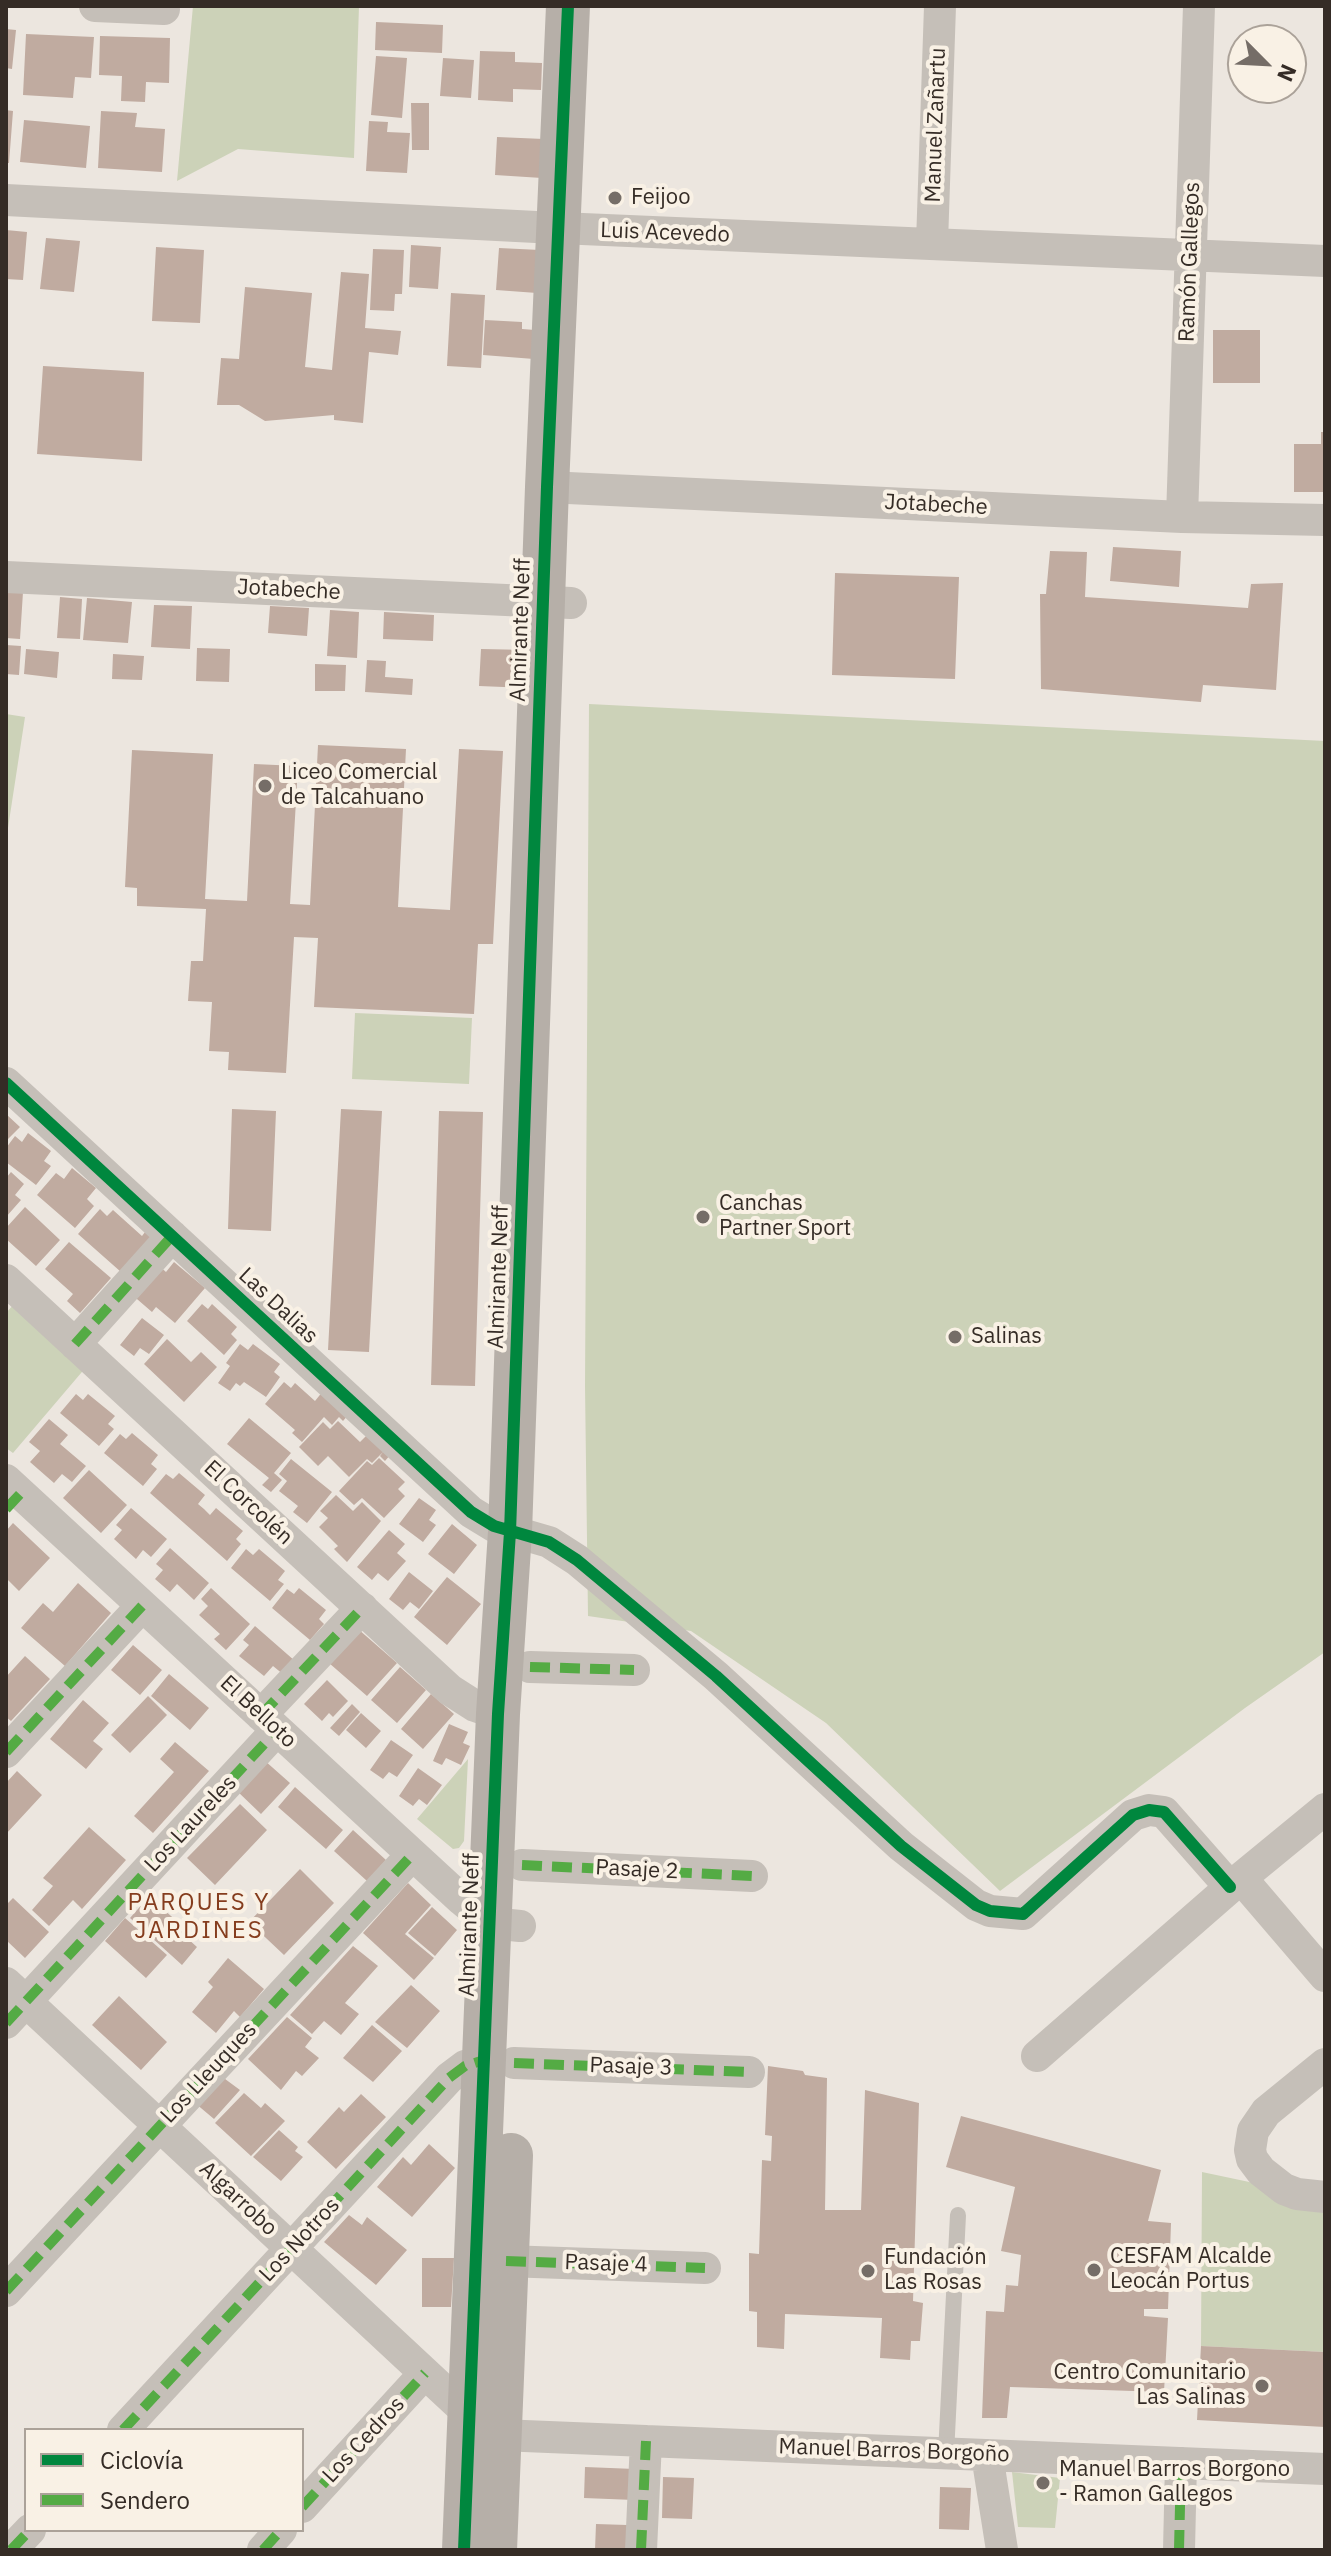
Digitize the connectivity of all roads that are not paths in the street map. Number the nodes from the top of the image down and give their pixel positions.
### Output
1 (95, 6) edge
2 (568, 6) edge
3 (594, 6) edge
4 (940, 6) edge
5 (1199, 6) edge
6 (164, 9) dead end
7 (6, 200) edge
8 (572, 229) junction
9 (932, 243) junction
10 (1190, 255) junction
11 (1325, 261) edge
12 (561, 488) junction
13 (1182, 517) junction
14 (1325, 520) edge
15 (6, 577) edge
16 (557, 602) junction
17 (6, 1083) edge
18 (172, 1236) junction
19 (6, 1280) edge
20 (75, 1344) junction
21 (11, 1494) edge
22 (522, 1535) junction
23 (142, 1606) junction
24 (362, 1608) junction
25 (530, 1667) junction
26 (634, 1670) dead end
27 (498, 1714) junction
28 (269, 1723) junction
29 (6, 1752) edge
30 (1325, 1809) edge
31 (412, 1855) junction
32 (522, 1865) junction
33 (752, 1876) dead end
34 (1236, 1882) junction
35 (505, 1924) junction
36 (1325, 1976) edge
37 (13, 2002) edge
38 (1037, 2056) dead end
39 (499, 2061) junction
40 (1325, 2064) edge
41 (749, 2072) dead end
42 (159, 2126) junction
43 (1325, 2197) edge
44 (958, 2215) dead end
45 (292, 2249) junction
46 (506, 2261) junction
47 (705, 2268) dead end
48 (6, 2291) edge
49 (425, 2373) junction
50 (484, 2425) junction
51 (125, 2428) edge
52 (646, 2441) junction
53 (946, 2454) junction
54 (987, 2455) junction
55 (1181, 2463) junction
56 (1325, 2469) edge
57 (304, 2505) edge
58 (28, 2532) edge
59 (279, 2532) edge
60 (11, 2550) edge
61 (263, 2550) edge
62 (464, 2550) edge
63 (495, 2550) edge
64 (641, 2550) edge
65 (1002, 2550) edge
66 (1179, 2550) edge

1 - 6 street
2 - 8 street, Almirante Neff
3 - 8 street, Almirante Neff
4 - 9 street, Manuel Zañartu
5 - 10 street, Ramón Gallegos
7 - 8 street, Luis Acevedo
8 - 9 street, Luis Acevedo
8 - 12 street, Almirante Neff
9 - 10 street, Luis Acevedo
10 - 11 street, Luis Acevedo
10 - 13 street, Ramón Gallegos
12 - 13 street, Jotabeche
12 - 16 street, Almirante Neff
13 - 14 street, Jotabeche
15 - 16 street, Jotabeche
16 - 22 street, Almirante Neff
17 - 18 street, Las Dalias
18 - 20 street
18 - 22 street, Las Dalias
19 - 20 street, El Corcolén
20 - 24 street, El Corcolén
21 - 23 street, El Belloto
22 - 25 street, Almirante Neff
22 - 27 street, Almirante Neff
22 - 34 street, Las Dalias
23 - 28 street, El Belloto
23 - 29 street
24 - 27 street, El Corcolén
24 - 28 street, Los Laureles
25 - 26 street
25 - 32 street, Almirante Neff
27 - 35 street, Almirante Neff
28 - 31 street, El Belloto
28 - 37 street, Los Laureles
30 - 34 street
31 - 35 street, El Belloto
31 - 42 street, Los Lleuques
32 - 33 street, Pasaje 2
32 - 35 street, Almirante Neff
34 - 36 street
34 - 38 street
35 - 39 street, Almirante Neff
37 - 42 street, Algarrobo
39 - 41 street, Pasaje 3
39 - 45 street, Los Notros
39 - 46 street, Almirante Neff
39 - 50 street, Almirante Neff
40 - 43 street
42 - 45 street, Algarrobo
42 - 48 street, Los Lleuques
44 - 53 lane
45 - 49 street, Algarrobo
45 - 51 street, Los Notros
46 - 47 street, Pasaje 4
46 - 50 street, Almirante Neff
49 - 50 street, Algarrobo
49 - 57 street, Los Cedros
50 - 52 street, Manuel Barros Borgoño
50 - 62 street, Almirante Neff
50 - 63 street, Almirante Neff
52 - 53 street, Manuel Barros Borgoño
52 - 64 street
53 - 54 street, Manuel Barros Borgoño
54 - 55 street, Manuel Barros Borgoño
54 - 65 street
55 - 56 street, Manuel Barros Borgoño
55 - 66 street
58 - 60 street
59 - 61 street

